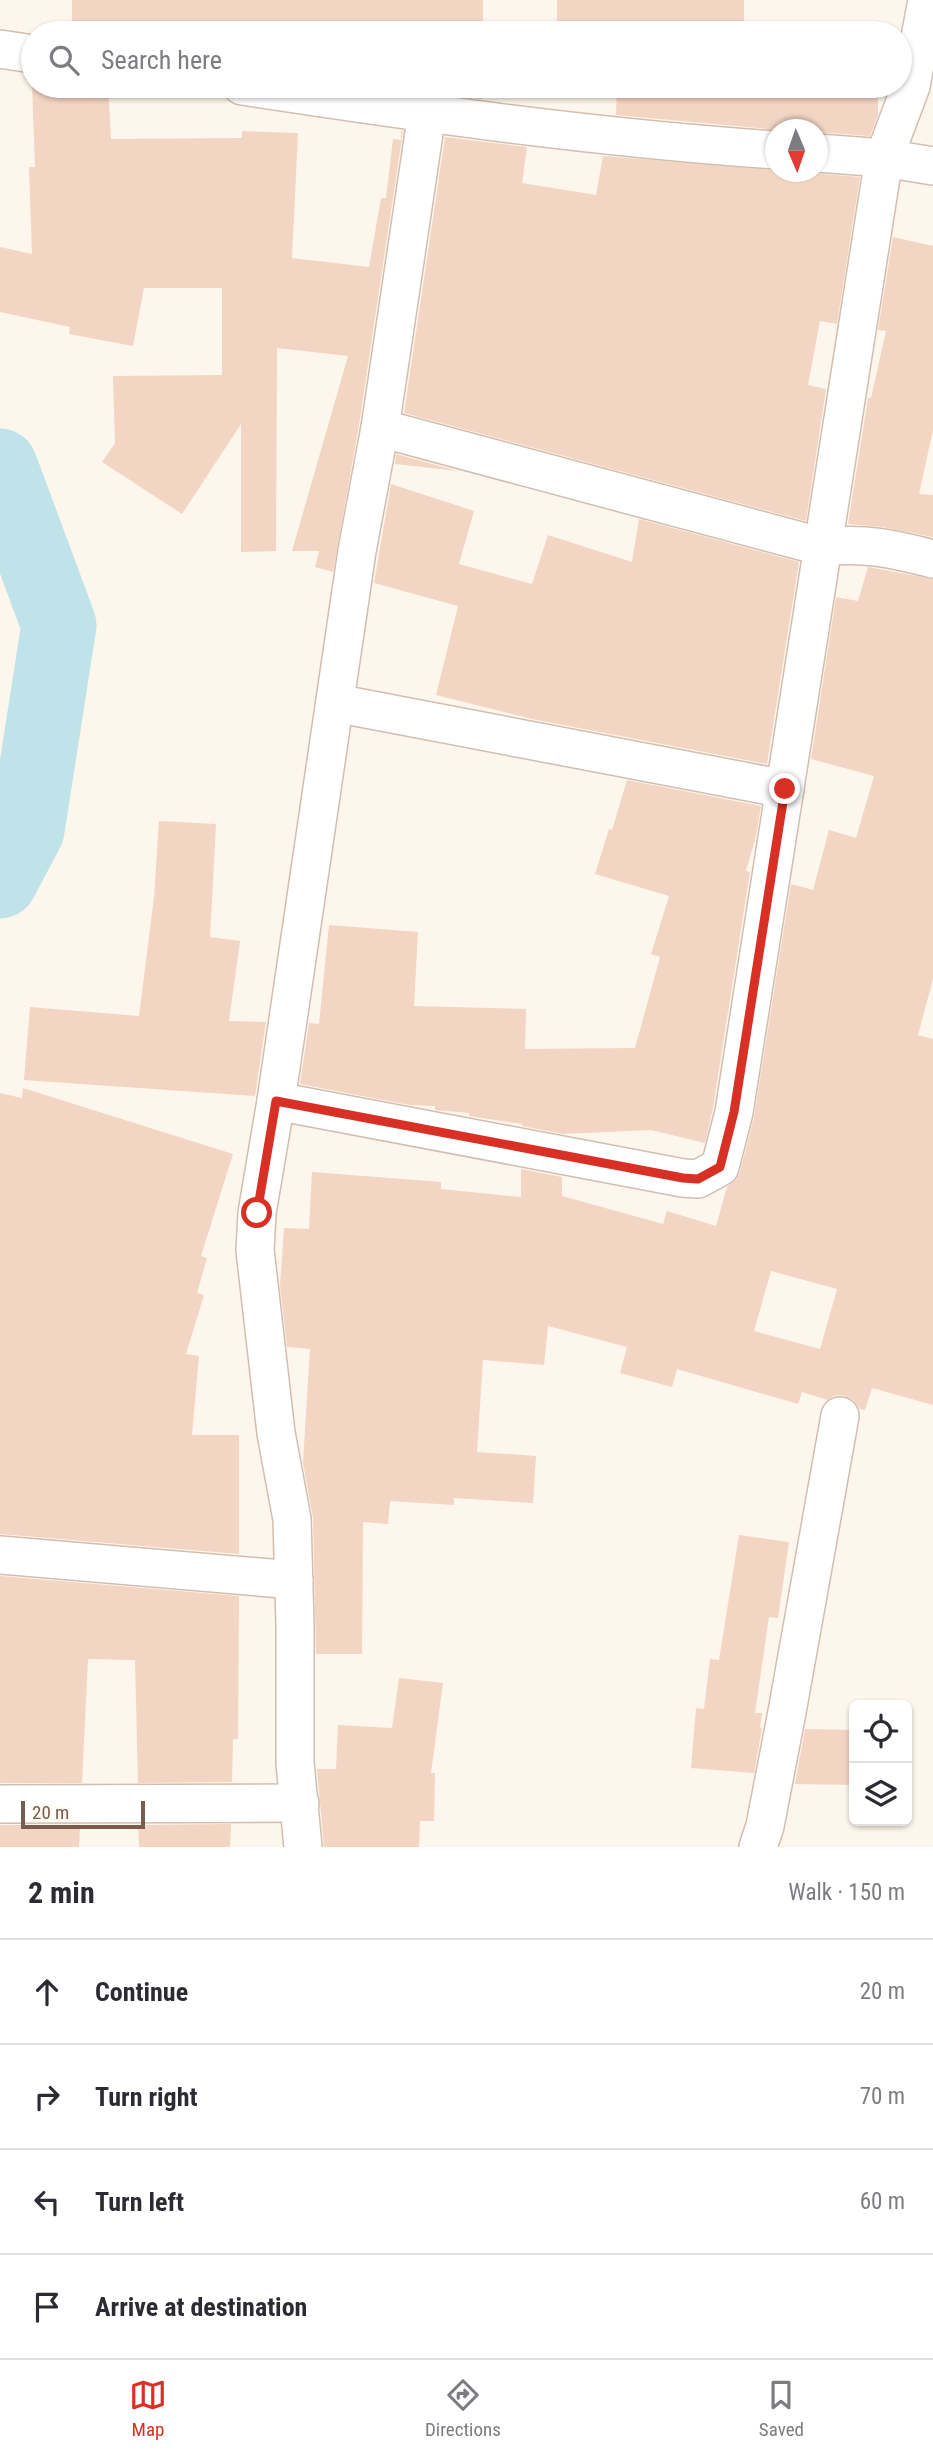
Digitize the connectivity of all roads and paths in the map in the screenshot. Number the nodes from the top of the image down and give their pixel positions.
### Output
1 (927, 0) edge
2 (0, 49) edge
3 (21, 52) edge
4 (912, 81) edge
5 (324, 98) edge
6 (906, 98) edge
7 (427, 113) junction
8 (765, 149) edge
9 (828, 154) edge
10 (884, 158) junction
11 (933, 166) edge
12 (380, 428) junction
13 (824, 547) junction
14 (933, 559) edge
15 (335, 703) junction
16 (785, 789) junction
17 (276, 1101) junction
18 (840, 1416) dead end
19 (0, 1555) edge
20 (295, 1580) junction
21 (300, 1803) junction
22 (0, 1804) edge
23 (303, 1847) edge
24 (758, 1847) edge

1 - 4 street
2 - 3 street
5 - 7 street
6 - 10 street
7 - 8 street
7 - 12 street
9 - 10 street
10 - 11 street
10 - 13 street
12 - 13 street
12 - 15 street
13 - 14 street
13 - 16 street
15 - 16 street
15 - 17 street
16 - 17 street
17 - 20 street
18 - 24 street
19 - 20 street
20 - 21 street
21 - 22 street
21 - 23 street

